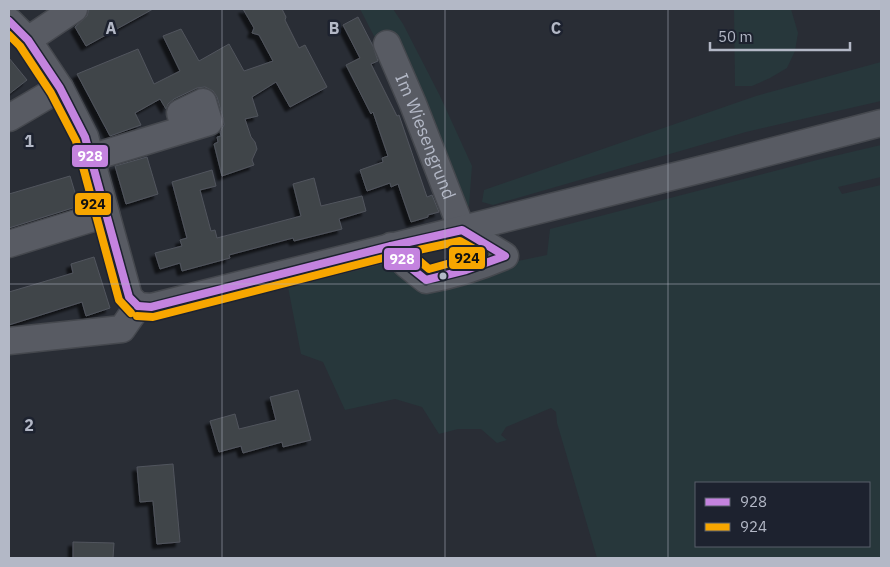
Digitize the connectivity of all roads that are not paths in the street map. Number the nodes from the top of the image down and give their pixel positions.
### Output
1 (74, 9) edge
2 (9, 21) edge
3 (28, 40) junction
4 (387, 44) dead end
5 (60, 88) junction
6 (9, 118) edge
7 (881, 123) edge
8 (185, 130) dead end
9 (90, 158) junction
10 (106, 214) junction
11 (462, 230) junction
12 (9, 244) edge
13 (391, 246) junction
14 (138, 306) junction
15 (9, 341) edge

1 - 3 street
2 - 3 street
3 - 5 street
4 - 11 street, Im Wiesengrund
5 - 6 street
5 - 9 street
7 - 11 street
8 - 9 street
9 - 10 street
10 - 12 street
10 - 14 street
11 - 13 street
11 - 13 street
13 - 14 street
14 - 15 street

